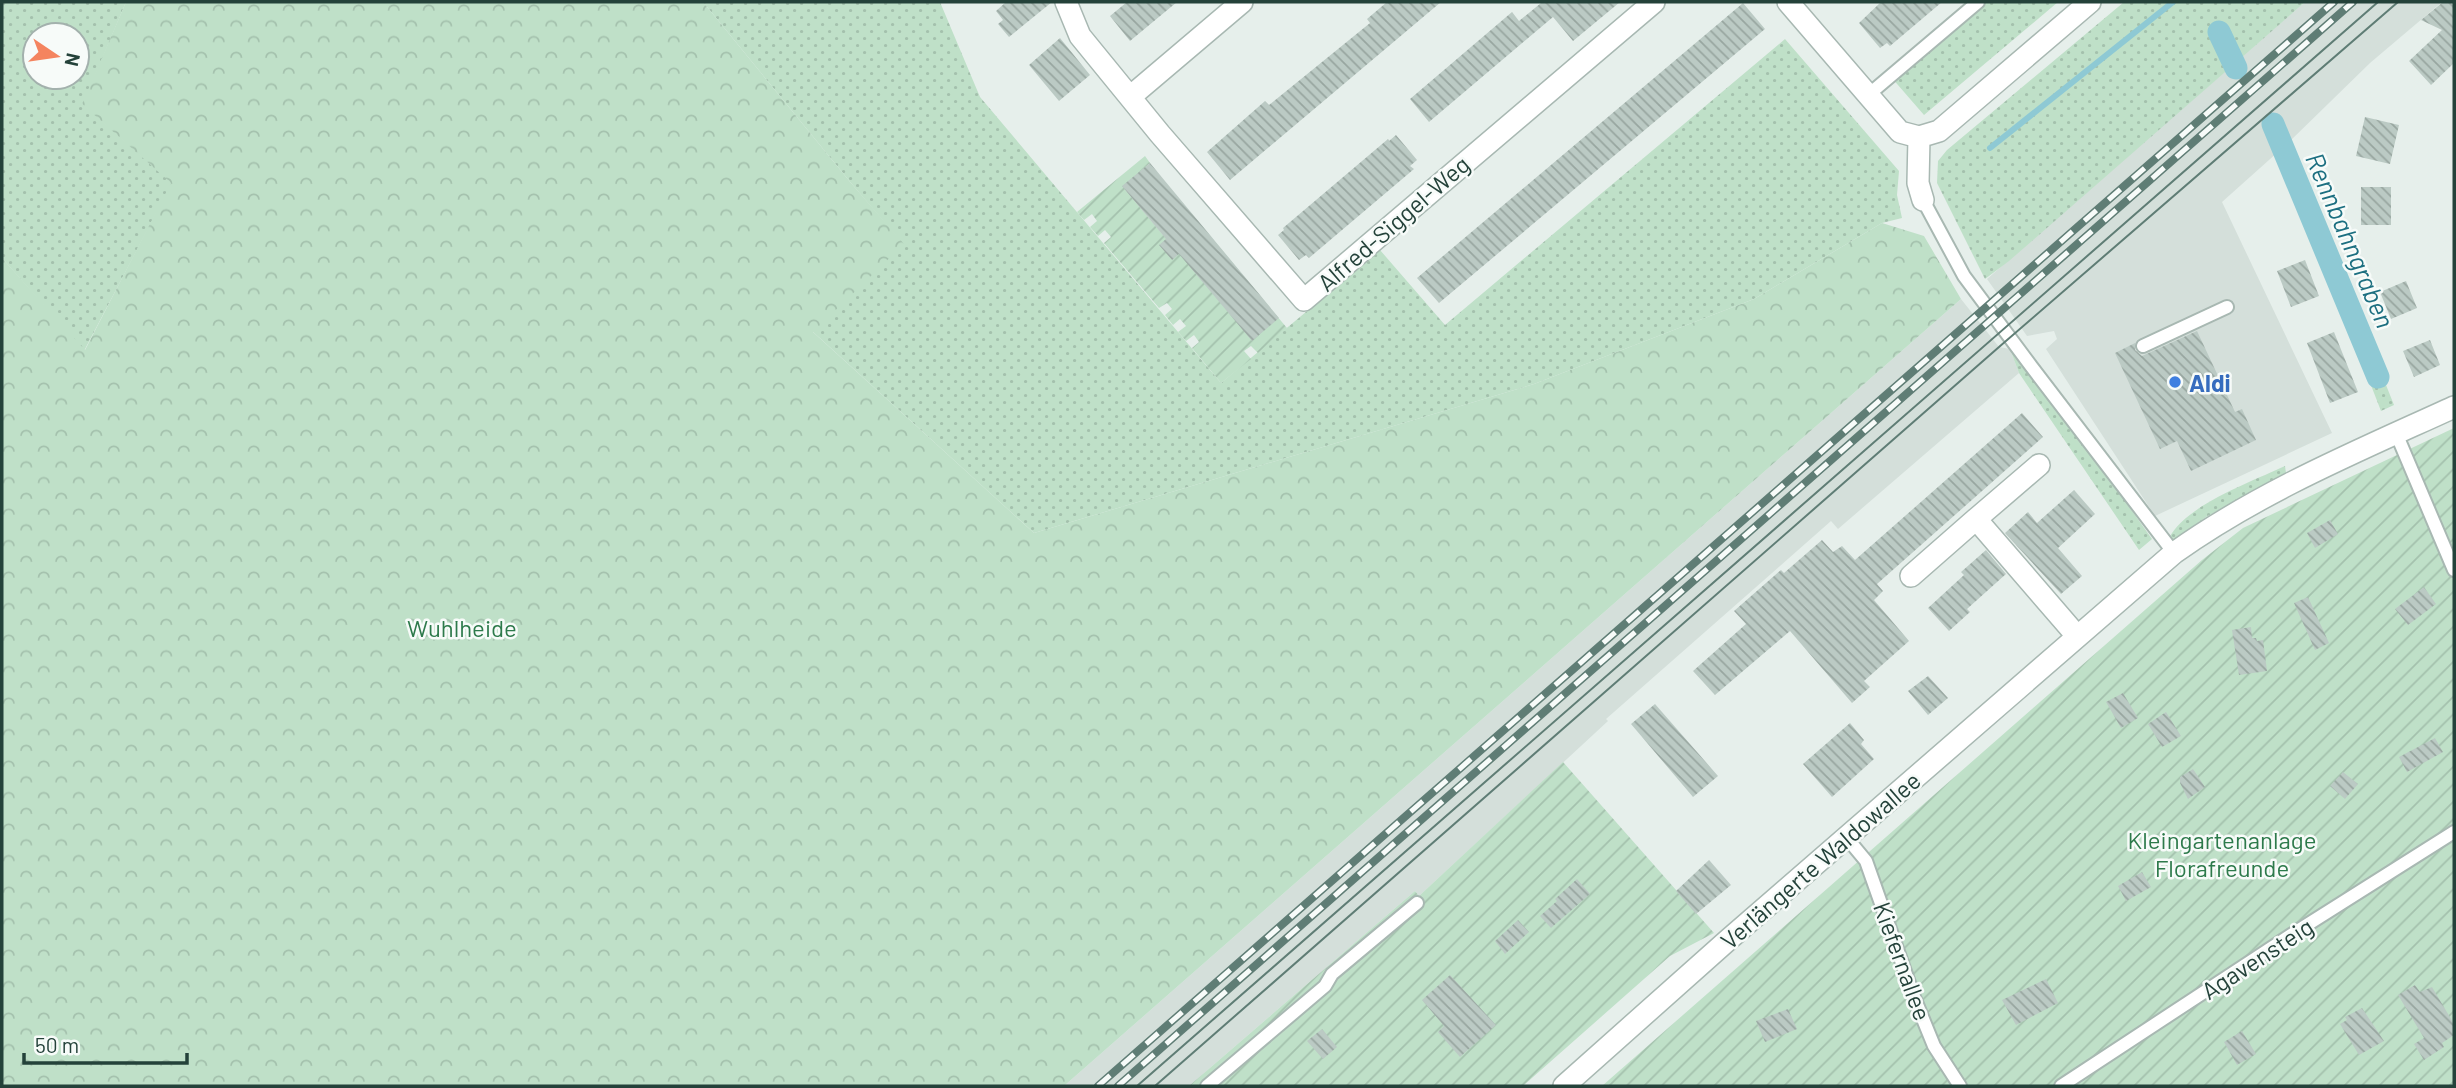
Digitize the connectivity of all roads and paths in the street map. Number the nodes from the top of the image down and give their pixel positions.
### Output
1 (1066, 2) edge
2 (1242, 2) edge
3 (1654, 2) edge
4 (1788, 2) edge
5 (1978, 2) edge
6 (2090, 2) edge
7 (1867, 96) junction
8 (1129, 97) junction
9 (1919, 137) junction
10 (1923, 200) joint
11 (2227, 307) dead end
12 (2143, 346) dead end
13 (2454, 407) edge
14 (2396, 433) junction
15 (2039, 465) dead end
16 (1976, 519) junction
17 (2174, 553) junction
18 (2454, 570) edge
19 (1911, 576) dead end
20 (2077, 636) junction
21 (2454, 832) edge
22 (1846, 837) junction
23 (1417, 903) dead end
24 (1206, 1086) edge
25 (1564, 1086) edge
26 (1960, 1086) edge
27 (2061, 1086) edge

1 - 8 street
2 - 8 street
3 - 8 street, Alfred-Siggel-Weg
4 - 7 street
5 - 7 lane
6 - 9 street
7 - 9 street
9 - 10 street
10 - 17 lane
11 - 12 lane
13 - 14 street, Verlängerte Waldowallee
14 - 17 street, Verlängerte Waldowallee
14 - 18 lane
15 - 16 street
16 - 19 street
16 - 20 street
17 - 20 street, Verlängerte Waldowallee
20 - 22 street, Verlängerte Waldowallee
21 - 27 lane, Agavensteig
22 - 25 street, Verlängerte Waldowallee
22 - 26 lane, Kiefernallee
23 - 24 lane

